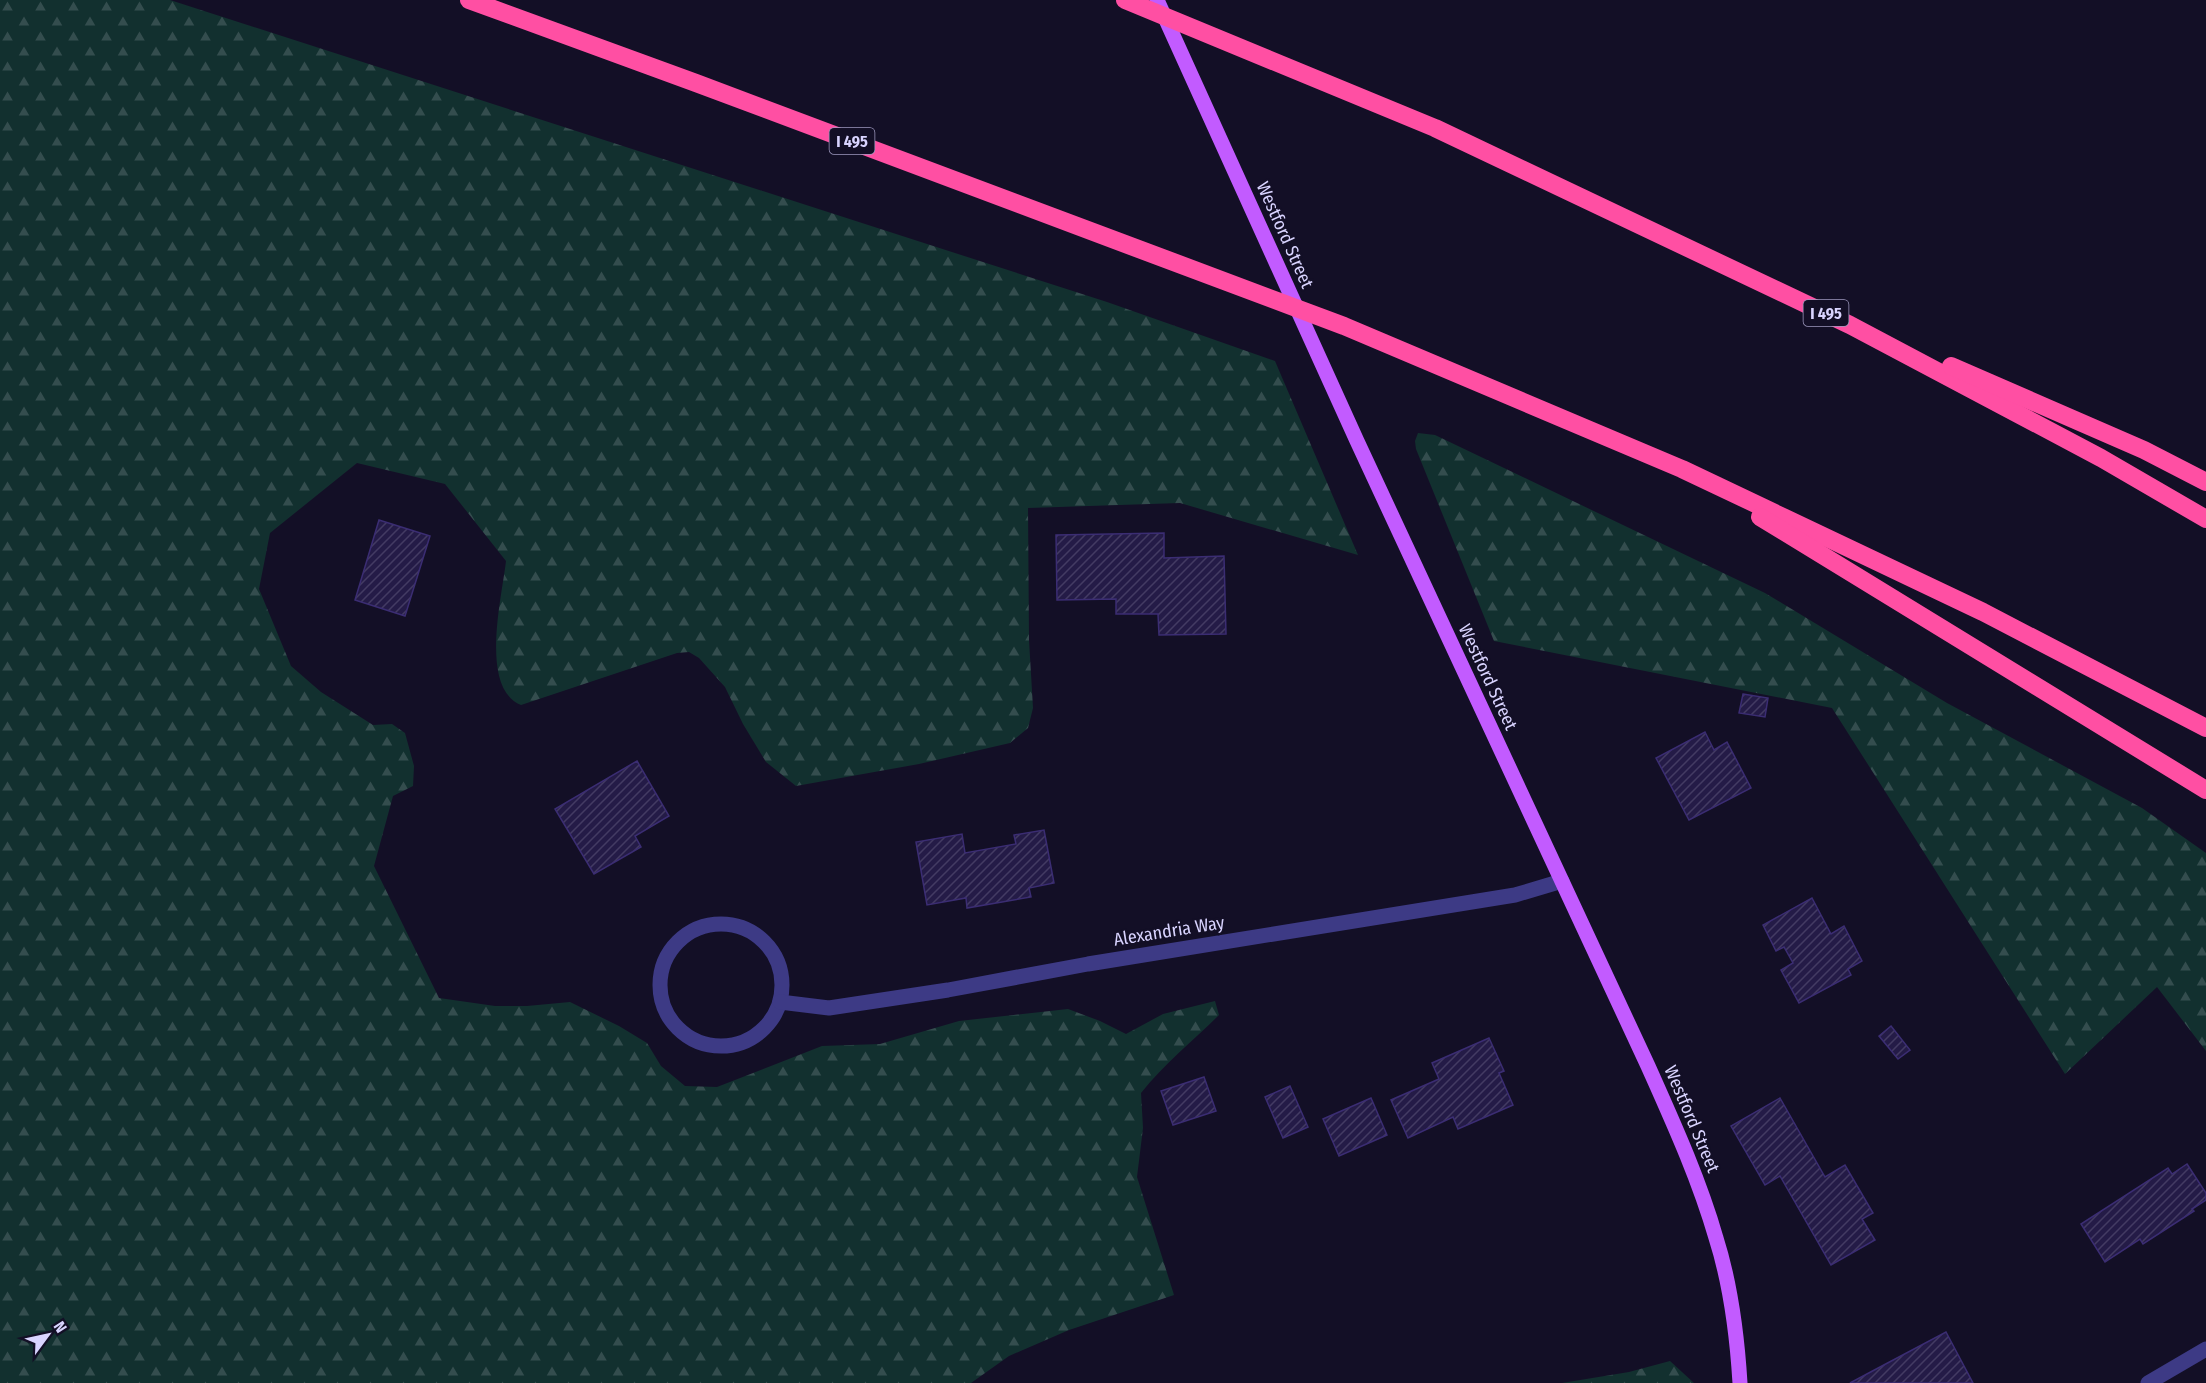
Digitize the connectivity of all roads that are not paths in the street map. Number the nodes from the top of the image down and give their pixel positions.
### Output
1 (469, 0) edge
2 (1125, 0) edge
3 (1157, 0) edge
4 (1850, 324) junction
5 (1682, 469) junction
6 (2206, 483) edge
7 (2206, 519) edge
8 (2206, 728) edge
9 (2206, 790) edge
10 (1562, 881) junction
11 (780, 1002) junction
12 (2206, 1349) edge
13 (1740, 1383) edge
14 (2148, 1383) edge

1 - 5 highway, I 495
2 - 4 highway, I 495
3 - 10 main road, Westford Street
4 - 6 highway
4 - 7 highway, I 495
5 - 8 highway, I 495
5 - 9 highway
10 - 11 street, Alexandria Way
10 - 13 main road, Westford Street
11 - 11 street
12 - 14 street

